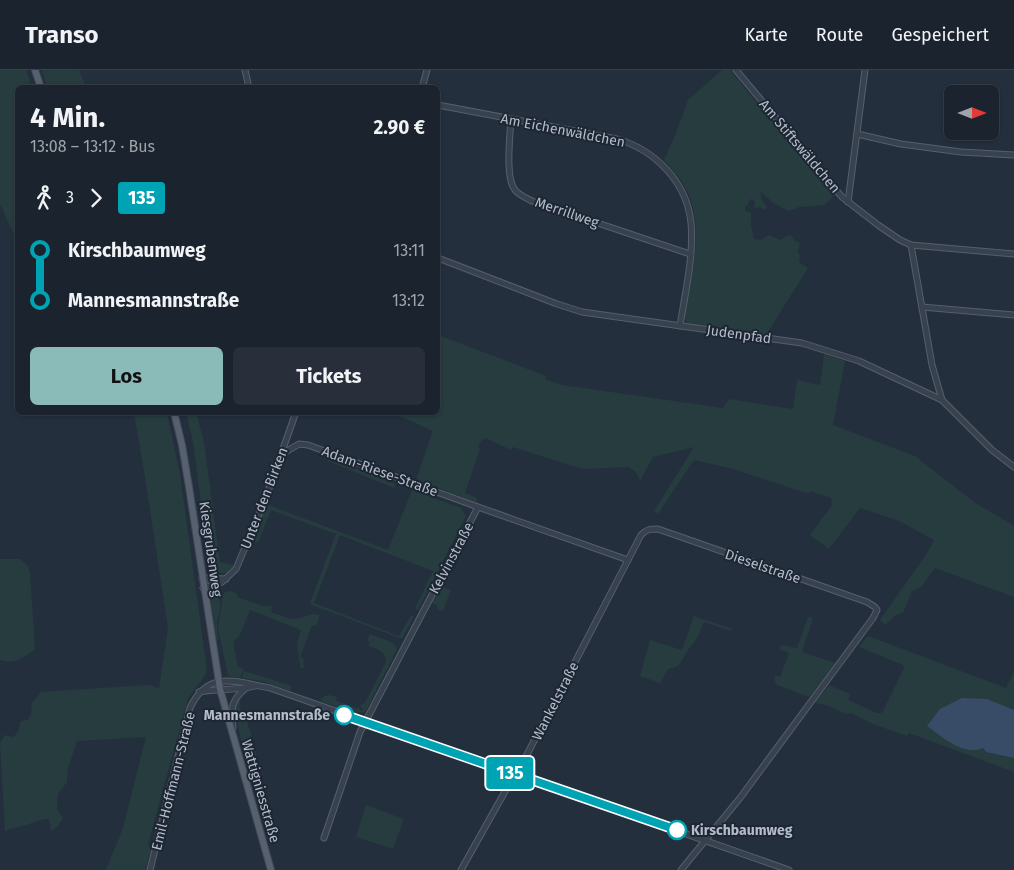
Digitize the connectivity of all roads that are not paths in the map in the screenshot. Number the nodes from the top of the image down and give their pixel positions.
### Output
1 (35, 70) edge
2 (245, 70) edge
3 (426, 70) edge
4 (736, 70) edge
5 (865, 70) edge
6 (40, 85) edge
7 (248, 85) edge
8 (423, 85) edge
9 (440, 106) edge
10 (510, 119) junction
11 (857, 134) junction
12 (1014, 155) edge
13 (848, 202) junction
14 (911, 245) junction
15 (690, 254) junction
16 (1014, 254) edge
17 (440, 259) edge
18 (922, 307) junction
19 (1014, 315) edge
20 (680, 326) junction
21 (942, 400) junction
22 (175, 415) edge
23 (295, 415) edge
24 (282, 454) junction
25 (1014, 467) edge
26 (478, 508) junction
27 (646, 530) joint
28 (628, 560) junction
29 (202, 578) junction
30 (226, 579) junction
31 (203, 588) junction
32 (218, 682) junction
33 (256, 686) junction
34 (247, 688) junction
35 (220, 689) junction
36 (198, 692) junction
37 (364, 722) junction
38 (234, 740) junction
39 (516, 775) junction
40 (324, 838) dead end
41 (705, 841) junction
42 (150, 870) edge
43 (271, 870) edge
44 (461, 870) edge
45 (681, 870) edge
46 (789, 870) edge

1 - 6 main road
2 - 7 street
3 - 8 street
4 - 13 street, Am Stiftswäldchen
5 - 11 street
9 - 10 street, Am Eichenwäldchen
10 - 15 street, Am Eichenwäldchen
10 - 15 street, Merrillweg
11 - 12 street
11 - 13 street
13 - 14 street, Am Stiftswäldchen
14 - 16 street
14 - 18 street
15 - 20 street, Am Eichenwäldchen
17 - 20 street, Judenpfad
18 - 19 street
18 - 21 street
20 - 21 street, Judenpfad
21 - 25 street, Judenpfad
22 - 29 main road, Kiesgrubenweg
23 - 24 street, Unter den Birken
24 - 26 street, Adam-Riese-Straße
24 - 30 street, Unter den Birken
26 - 28 street, Kelvinstraße
26 - 37 street, Kelvinstraße
27 - 28 street, Wankelstraße
27 - 41 street, Dieselstraße
28 - 39 street, Wankelstraße
29 - 30 street
29 - 31 main road, Kiesgrubenweg
30 - 31 street
31 - 32 main road, Kiesgrubenweg
32 - 33 street
32 - 35 main road, Kiesgrubenweg
32 - 36 street
33 - 34 street
33 - 37 street
34 - 35 street
34 - 38 street
35 - 36 street
35 - 38 main road, Wattigniesstraße
36 - 42 street, Emil-Hoffmann-Straße
37 - 39 street
37 - 40 street
38 - 43 main road, Wattigniesstraße
39 - 41 street
39 - 44 street, Wankelstraße
41 - 45 street
41 - 46 street

